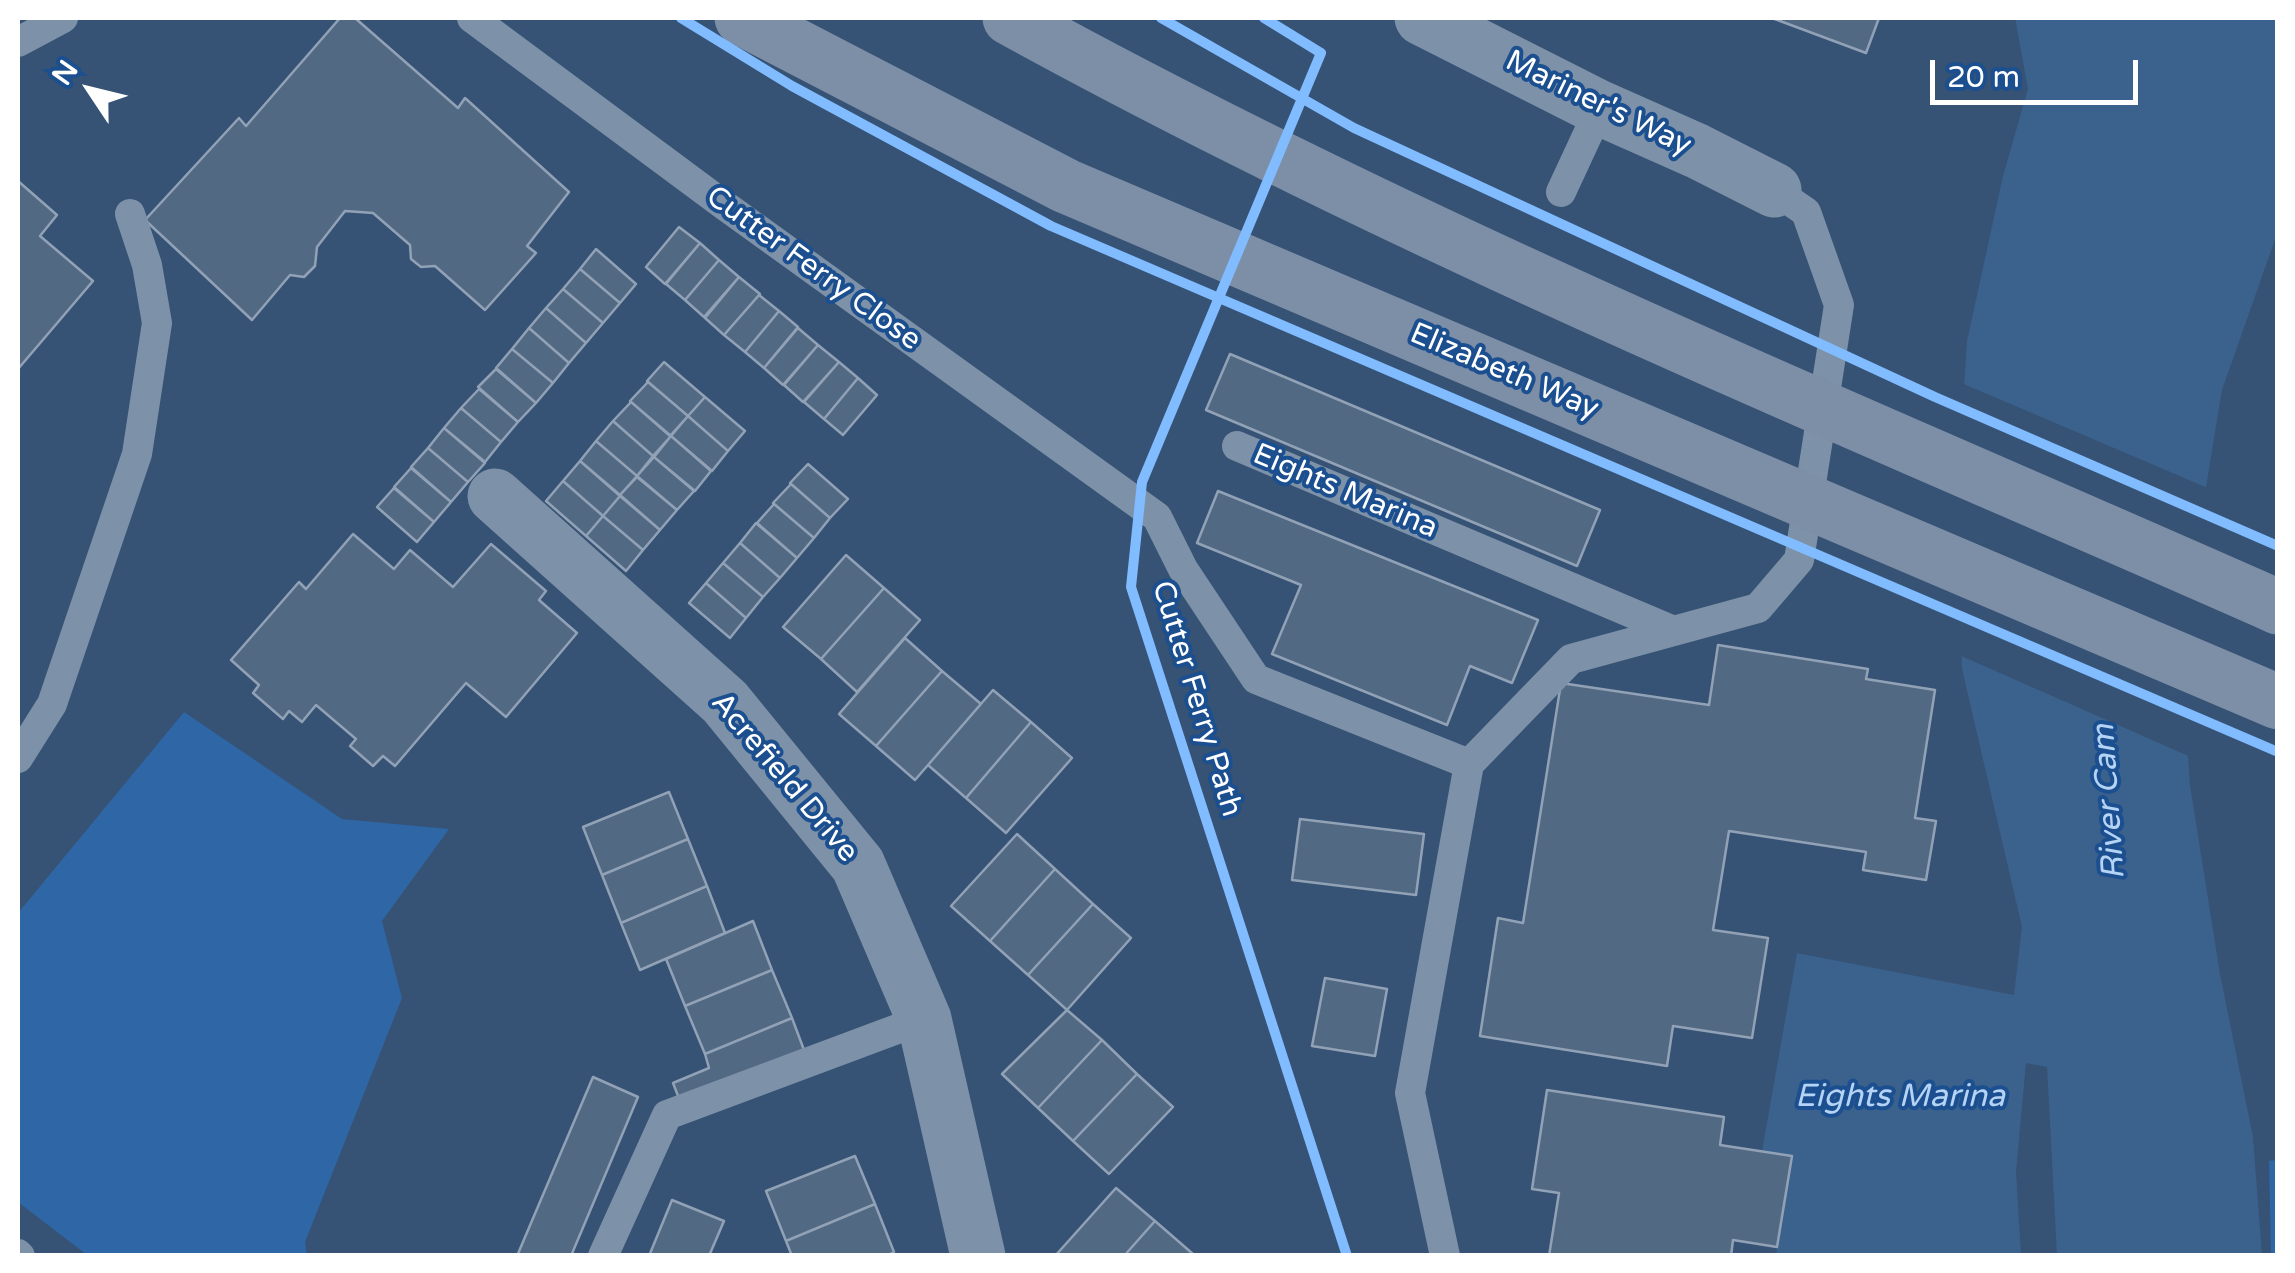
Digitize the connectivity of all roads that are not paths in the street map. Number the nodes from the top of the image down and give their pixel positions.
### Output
1 (62, 18) edge
2 (472, 18) edge
3 (742, 18) edge
4 (1010, 18) edge
5 (1422, 18) edge
6 (18, 42) edge
7 (1600, 108) junction
8 (1774, 190) joint
9 (1561, 192) dead end
10 (130, 214) dead end
11 (1237, 446) dead end
12 (494, 496) dead end
13 (2278, 607) edge
14 (1674, 631) junction
15 (2278, 702) edge
16 (18, 758) edge
17 (1469, 764) junction
18 (924, 1019) junction
19 (603, 1256) edge
20 (978, 1256) edge
21 (1445, 1256) edge

1 - 6 lane
2 - 17 lane, Cutter Ferry Close
3 - 15 main road, Elizabeth Way
4 - 13 main road
5 - 7 street, Mariner's Way
7 - 8 street, Mariner's Way
7 - 9 lane
8 - 14 lane
10 - 16 lane
11 - 14 lane, Eights Marina
12 - 18 street, Acrefield Drive
14 - 17 lane
17 - 21 lane
18 - 19 lane
18 - 20 street, Acrefield Drive

